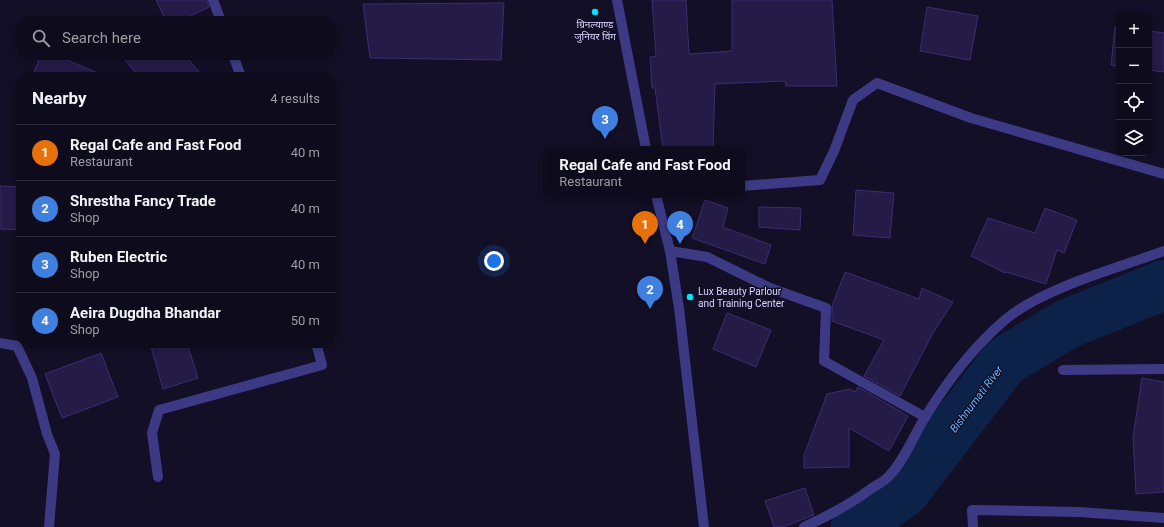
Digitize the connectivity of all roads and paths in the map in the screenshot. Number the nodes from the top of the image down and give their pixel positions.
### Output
1 (213, 0) edge
2 (617, 0) edge
3 (219, 16) edge
4 (235, 60) edge
5 (239, 72) edge
6 (645, 146) edge
7 (1164, 174) edge
8 (745, 186) edge
9 (657, 198) edge
10 (670, 251) junction
11 (1164, 252) edge
12 (0, 343) edge
13 (16, 346) edge
14 (18, 348) edge
15 (317, 348) edge
16 (1164, 369) edge
17 (1063, 370) dead end
18 (925, 417) junction
19 (158, 477) dead end
20 (1164, 518) edge
21 (49, 527) edge
22 (704, 527) edge
23 (804, 527) edge
24 (973, 527) edge

1 - 3 street
2 - 6 street
4 - 5 street
7 - 8 street
9 - 10 street
10 - 18 street
10 - 22 street
11 - 18 street
12 - 13 street
14 - 21 street
15 - 19 street
16 - 17 street
18 - 23 street
20 - 24 street

